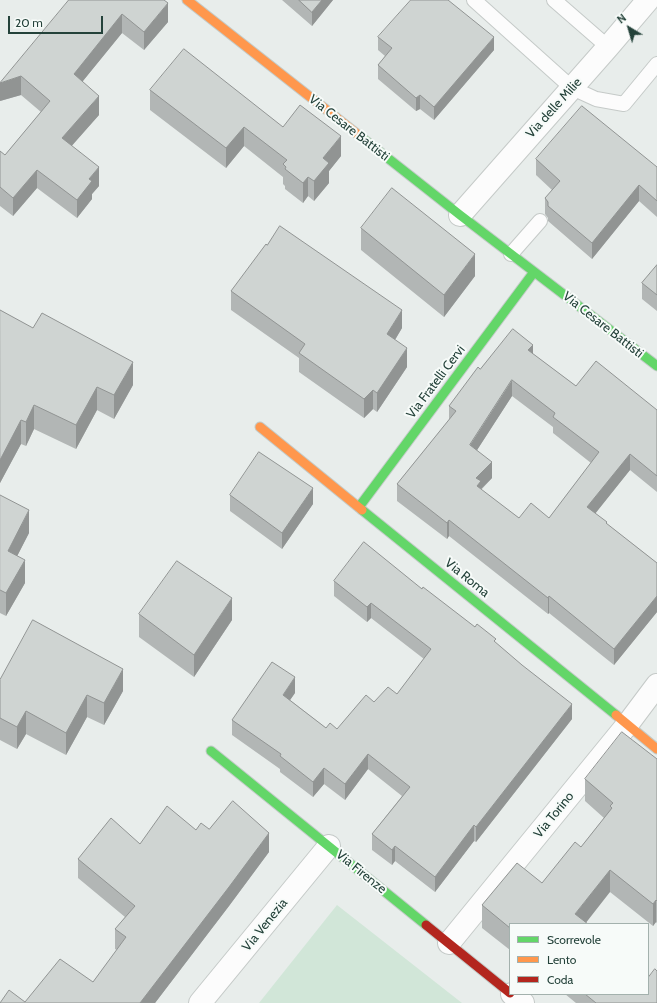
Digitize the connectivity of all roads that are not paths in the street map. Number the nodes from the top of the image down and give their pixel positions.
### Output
1 (187, 0) edge
2 (474, 0) edge
3 (554, 0) edge
4 (648, 0) edge
5 (608, 48) junction
6 (657, 64) edge
7 (572, 88) junction
8 (460, 215) junction
9 (540, 221) dead end
10 (511, 254) junction
11 (534, 272) junction
12 (657, 366) edge
13 (260, 427) dead end
14 (359, 507) junction
15 (657, 685) edge
16 (627, 725) junction
17 (657, 749) edge
18 (211, 751) dead end
19 (329, 846) junction
20 (449, 943) junction
21 (509, 991) edge
22 (513, 995) edge
23 (200, 1003) edge
24 (523, 1003) edge

1 - 8 street, Via Cesare Battisti
2 - 7 lane
3 - 5 lane
4 - 5 street, Via delle Milie
5 - 7 street, Via delle Milie
6 - 7 lane
7 - 8 street, Via delle Milie
8 - 10 street, Via Cesare Battisti
9 - 10 lane
10 - 11 street, Via Cesare Battisti
11 - 12 street, Via Cesare Battisti
11 - 14 street, Via Fratelli Cervi
13 - 14 street, Via Roma
14 - 16 street, Via Roma
15 - 16 street, Via Torino
16 - 17 street, Via Roma
16 - 20 street, Via Torino
18 - 19 street, Via Firenze
19 - 20 street, Via Firenze
19 - 23 street, Via Venezia
20 - 21 street, Via Firenze
22 - 24 street, Via Firenze

